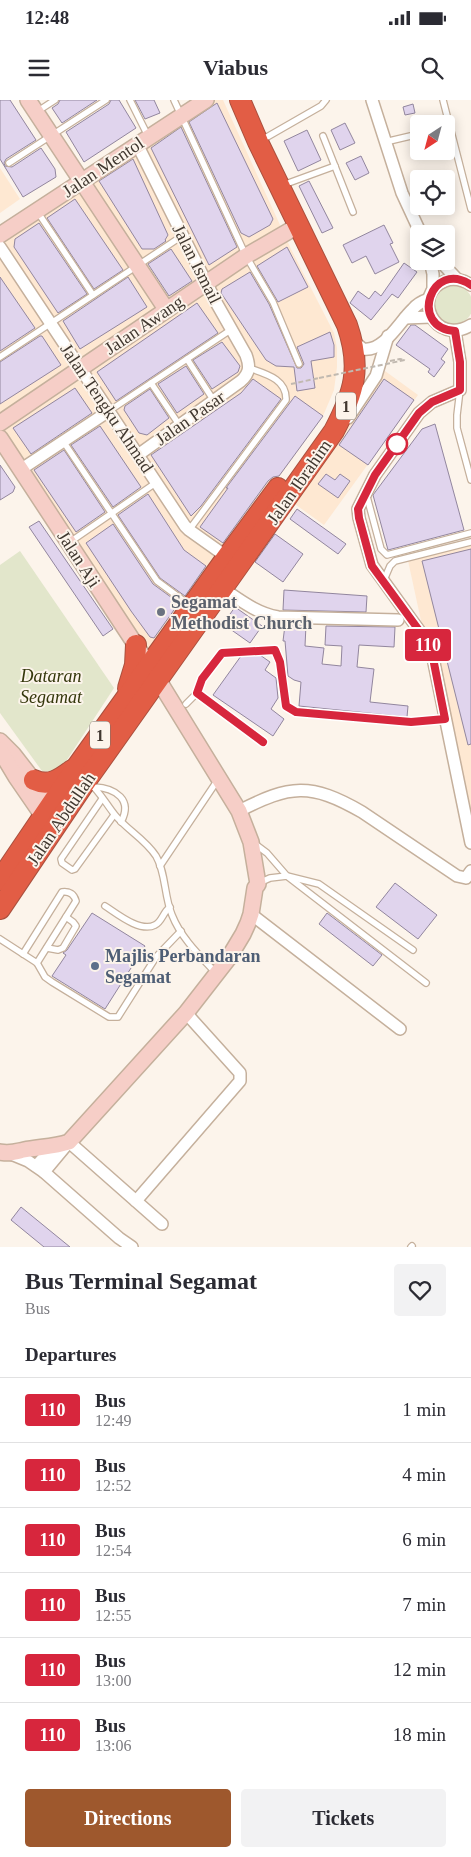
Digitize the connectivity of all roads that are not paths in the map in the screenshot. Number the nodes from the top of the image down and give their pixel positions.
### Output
1 (55, 100) edge
2 (106, 100) edge
3 (130, 100) edge
4 (174, 100) edge
5 (206, 100) edge
6 (228, 100) edge
7 (240, 100) edge
8 (326, 100) edge
9 (372, 100) edge
10 (443, 100) edge
11 (32, 106) edge
12 (446, 115) edge
13 (180, 116) junction
14 (51, 136) junction
15 (323, 136) dead end
16 (410, 136) edge
17 (143, 141) junction
18 (258, 142) junction
19 (385, 142) junction
20 (455, 151) edge
21 (9, 163) dead end
22 (335, 166) junction
23 (82, 181) junction
24 (279, 186) junction
25 (471, 209) edge
26 (37, 211) junction
27 (353, 212) dead end
28 (417, 225) edge
29 (289, 230) junction
30 (0, 235) edge
31 (182, 236) junction
32 (0, 247) edge
33 (246, 256) junction
34 (137, 266) junction
35 (432, 270) edge
36 (448, 270) edge
37 (457, 279) junction
38 (207, 283) junction
39 (471, 285) edge
40 (431, 294) junction
41 (92, 295) junction
42 (166, 309) junction
43 (431, 317) junction
44 (405, 318) junction
45 (50, 324) junction
46 (471, 325) edge
47 (232, 329) junction
48 (455, 331) junction
49 (388, 336) junction
50 (352, 340) junction
51 (0, 357) edge
52 (188, 359) junction
53 (299, 364) dead end
54 (80, 368) junction
55 (249, 368) junction
56 (151, 383) junction
57 (460, 390) junction
58 (214, 402) junction
59 (109, 411) junction
60 (0, 423) edge
61 (180, 426) junction
62 (334, 431) junction
63 (0, 438) edge
64 (63, 441) junction
65 (138, 455) junction
66 (20, 470) junction
67 (471, 480) edge
68 (156, 482) junction
69 (366, 491) junction
70 (112, 514) junction
71 (189, 530) junction
72 (471, 533) edge
73 (69, 542) junction
74 (471, 542) edge
75 (227, 557) junction
76 (384, 582) junction
77 (222, 588) junction
78 (192, 607) junction
79 (398, 620) dead end
80 (136, 645) junction
81 (154, 673) junction
82 (197, 693) junction
83 (183, 708) junction
84 (125, 714) junction
85 (445, 719) junction
86 (0, 741) edge
87 (263, 742) dead end
88 (0, 750) edge
89 (86, 778) junction
90 (220, 778) junction
91 (34, 780) junction
92 (102, 799) junction
93 (239, 811) junction
94 (114, 815) junction
95 (52, 817) junction
96 (121, 822) junction
97 (469, 823) edge
98 (251, 842) junction
99 (471, 844) edge
100 (160, 866) junction
101 (471, 871) edge
102 (287, 876) junction
103 (0, 880) edge
104 (258, 884) junction
105 (105, 906) dead end
106 (170, 907) junction
107 (0, 909) edge
108 (252, 914) junction
109 (66, 917) junction
110 (181, 931) junction
111 (0, 939) edge
112 (47, 948) junction
113 (412, 950) dead end
114 (23, 954) junction
115 (37, 963) junction
116 (216, 974) junction
117 (426, 983) dead end
118 (186, 1012) junction
119 (400, 1030) dead end
120 (63, 1144) junction
121 (5, 1153) edge
122 (40, 1169) junction
123 (136, 1202) junction
124 (162, 1224) dead end
125 (132, 1247) edge

1 - 11 lane
2 - 14 lane
3 - 17 lane
4 - 13 lane
5 - 13 street, Jalan Mentol
6 - 29 highway, Jalan Ibrahim / 1
7 - 18 highway, Jalan Ibrahim / 1
8 - 18 lane
9 - 19 street
10 - 12 lane
11 - 14 street
13 - 17 street, Jalan Mentol
13 - 33 lane
14 - 21 lane
14 - 23 street
15 - 22 lane
16 - 19 lane
17 - 23 street, Jalan Mentol
17 - 31 street, Jalan Ismail
18 - 24 highway, Jalan Ibrahim / 1
19 - 28 street
20 - 25 lane
22 - 24 lane
22 - 27 lane
23 - 26 street, Jalan Mentol
23 - 34 street
24 - 50 highway, Jalan Ibrahim / 1
26 - 30 street, Jalan Mentol
26 - 41 lane
29 - 33 street, Jalan Awang
29 - 75 highway, Jalan Ibrahim / 1
31 - 34 lane
31 - 38 street, Jalan Ismail
32 - 45 street, Jalan Tengku Ahmad
33 - 38 street, Jalan Awang
33 - 53 lane
34 - 41 lane
34 - 42 street
35 - 40 street
36 - 37 street
37 - 39 street
37 - 40 street
38 - 42 street, Jalan Awang
38 - 47 street, Jalan Ismail
40 - 43 street
40 - 44 street
41 - 45 lane
42 - 54 street, Jalan Awang
43 - 44 street
43 - 48 street
44 - 49 street
45 - 51 lane
45 - 54 street, Jalan Tengku Ahmad
46 - 48 street
47 - 52 lane
47 - 55 street, Jalan Ismail
48 - 57 street
49 - 50 street
49 - 62 street
50 - 62 highway, Jalan Ibrahim / 1
52 - 56 lane
52 - 58 lane
54 - 59 street, Jalan Tengku Ahmad
54 - 60 street, Jalan Awang
55 - 58 street, Jalan Pasar
55 - 71 lane
56 - 59 lane
56 - 61 lane
57 - 67 lane
57 - 69 street
58 - 61 street, Jalan Pasar
59 - 64 street
59 - 65 street, Jalan Tengku Ahmad
61 - 65 street, Jalan Pasar
62 - 77 highway, Jalan Ibrahim / 1
63 - 66 street, Jalan Aji
64 - 66 street
64 - 70 lane
65 - 68 street, Jalan Tengku Ahmad
66 - 73 street, Jalan Aji
68 - 70 lane
68 - 71 street, Jalan Tengku Ahmad
69 - 72 lane
69 - 76 street
70 - 73 lane
70 - 78 lane
71 - 75 street, Jalan Tengku Ahmad
73 - 80 street, Jalan Aji
74 - 76 lane
75 - 78 highway, Jalan Ibrahim / 1
76 - 85 street
77 - 79 street
77 - 81 highway, Jalan Ibrahim / 1
78 - 81 highway, Jalan Ibrahim / 1
80 - 81 street, Jalan Aji
80 - 84 highway
81 - 83 street, Jalan Aji
81 - 84 highway, Jalan Abdullah / 1
82 - 83 lane
82 - 85 lane
82 - 87 lane
83 - 84 street
83 - 90 street, Jalan Aji
84 - 89 highway, Jalan Abdullah / 1
85 - 97 street
86 - 91 street
88 - 95 street
89 - 91 highway
89 - 92 lane
89 - 95 highway, Jalan Abdullah / 1
89 - 96 lane
90 - 93 street, Jalan Aji
90 - 100 lane
91 - 95 street
92 - 94 lane
92 - 94 lane
93 - 98 street, Jalan Aji
93 - 101 street
94 - 96 lane
95 - 103 highway, Jalan Abdullah / 1
95 - 107 highway, Jalan Abdullah / 1
96 - 100 lane
97 - 99 street
98 - 102 lane
98 - 104 street, Jalan Aji
100 - 106 lane
102 - 104 lane
102 - 113 lane
102 - 117 lane
104 - 108 street
105 - 106 lane
106 - 110 lane
108 - 116 street
108 - 119 street
109 - 112 lane
109 - 112 lane
109 - 114 lane
110 - 115 lane
110 - 116 lane
111 - 114 lane
112 - 115 lane
114 - 115 lane
116 - 118 street
118 - 120 street
118 - 123 street
120 - 121 street
120 - 122 street
120 - 123 street
121 - 122 street
122 - 125 street
123 - 124 street

